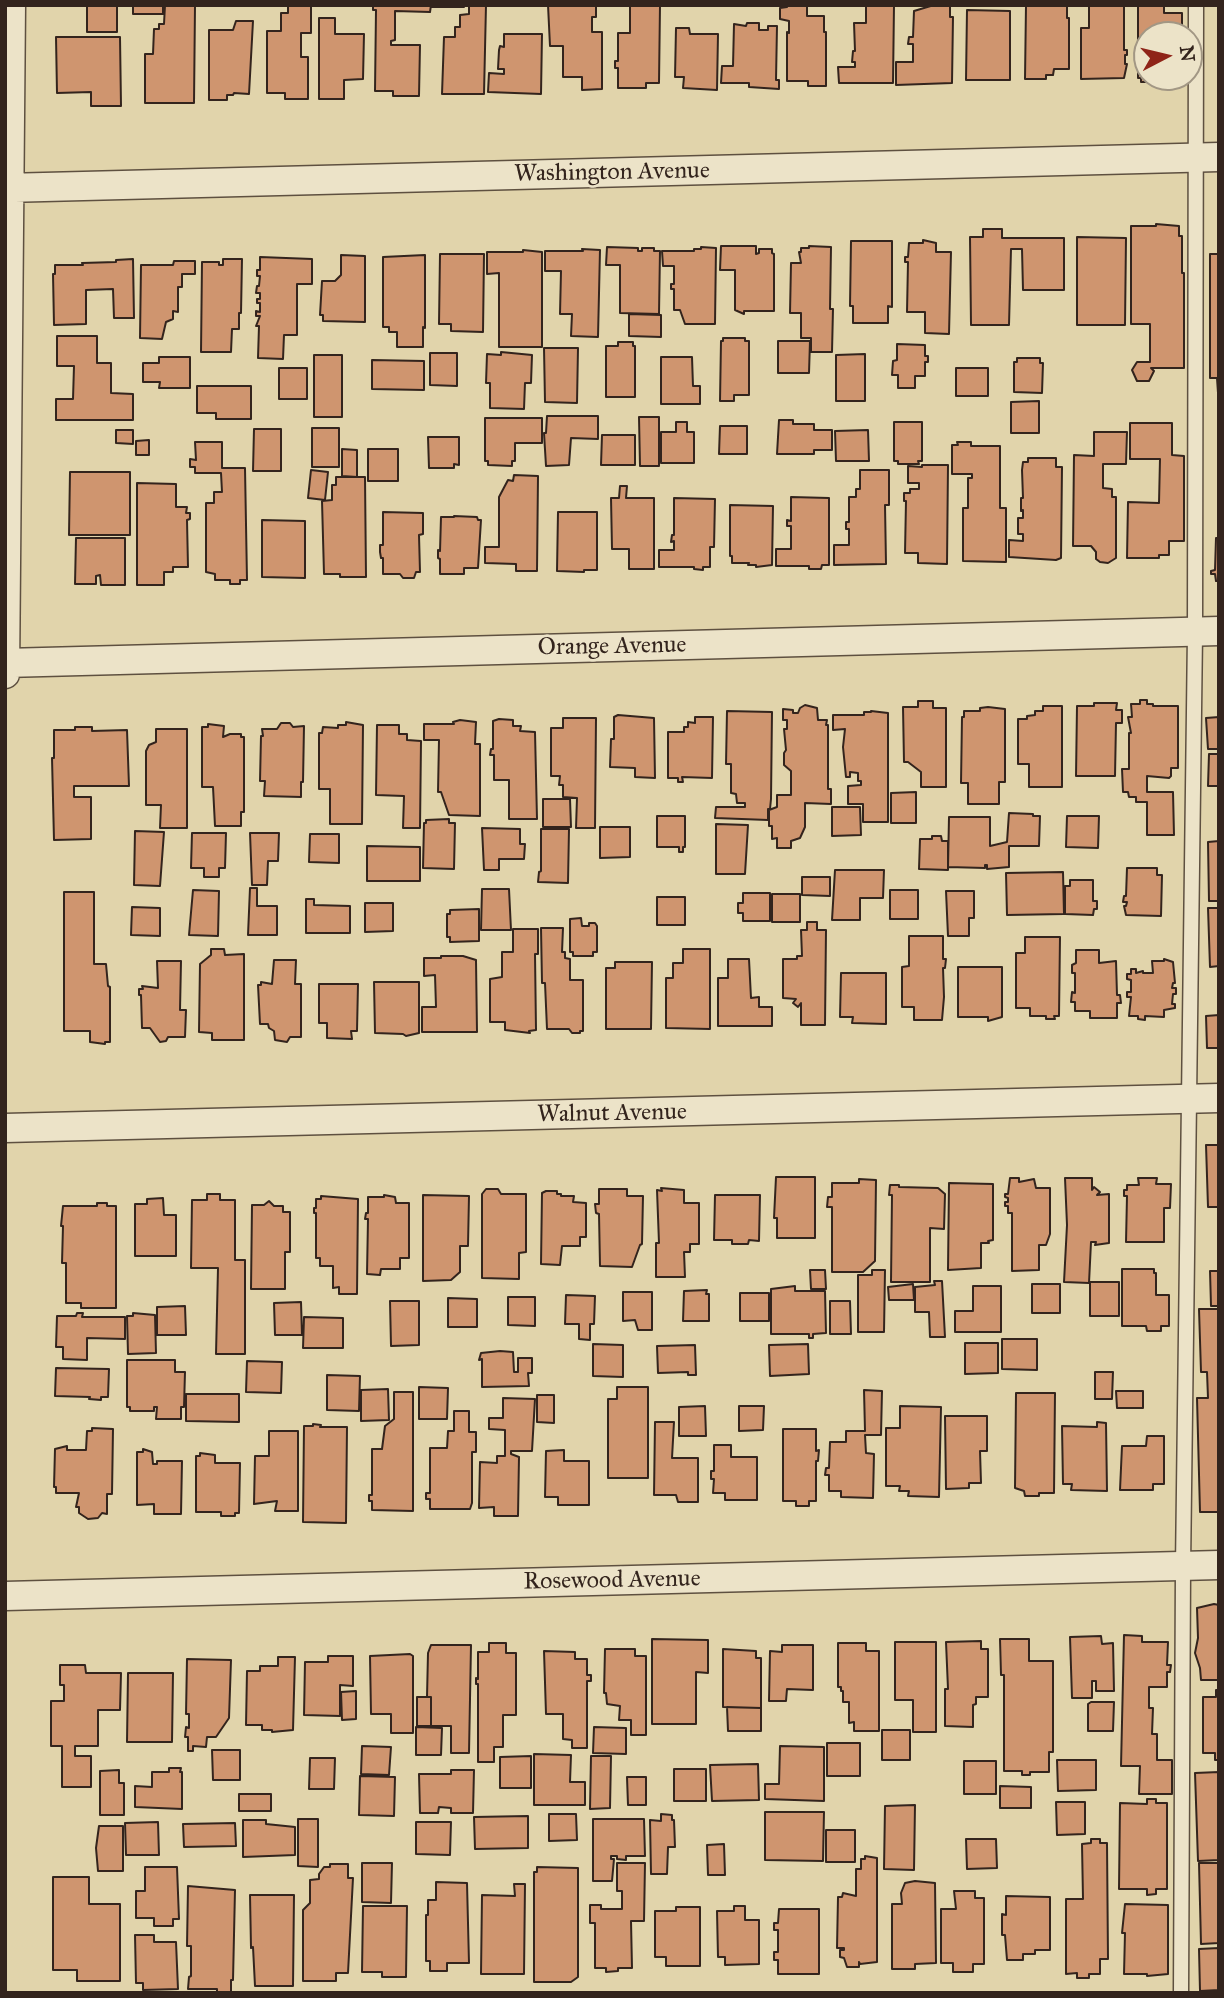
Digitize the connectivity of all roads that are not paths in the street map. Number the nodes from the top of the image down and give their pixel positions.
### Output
1 (11, 5) edge
2 (1195, 5) edge
3 (1207, 158) edge
4 (7, 188) edge
5 (1207, 632) edge
6 (5, 663) edge
7 (5, 674) edge
8 (1219, 1098) edge
9 (1189, 1100) junction
10 (5, 1128) edge
11 (1219, 1565) edge
12 (1183, 1567) junction
13 (5, 1596) edge
14 (1181, 1993) edge

1 - 4 street
2 - 3 lane
3 - 4 street, Washington Avenue
3 - 5 lane
4 - 6 street
5 - 6 street, Orange Avenue
5 - 9 lane
6 - 7 street
8 - 9 street, Walnut Avenue
9 - 10 street, Walnut Avenue
9 - 12 lane
11 - 12 street, Rosewood Avenue
12 - 13 street, Rosewood Avenue
12 - 14 lane

